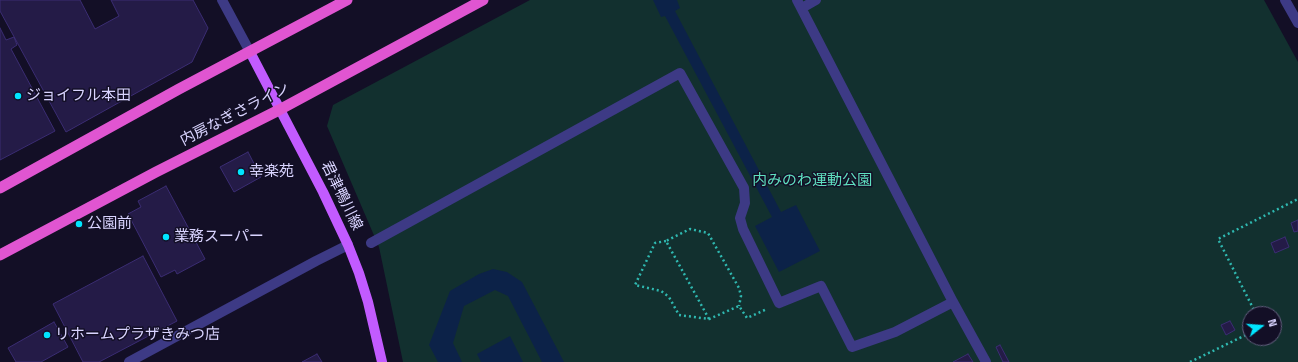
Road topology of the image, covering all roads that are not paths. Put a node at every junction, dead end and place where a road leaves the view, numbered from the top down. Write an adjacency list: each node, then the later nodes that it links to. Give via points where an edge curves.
1 (222, 0): 8 (street)
2 (347, 0): 8 (highway)
3 (483, 0): 9 (highway, 内房なぎさライン)
4 (816, 0): 6 (street)
5 (1285, 0): 7 (street)
6 (800, 4): 14 (street)
7 (1298, 23)
8 (250, 52): 9 (main road, 君津鴨川線); 10 (highway)
9 (279, 110): 12 (main road, 君津鴨川線); 13 (highway, 内房なぎさライン)
10 (0, 188)
11 (371, 243): 14 (street, via 680,73 744,188 745,203 740,218 743,229 778,303 821,286 852,347 895,332)
12 (348, 245): 15 (street); 16 (main road, 君津鴨川線, via 368,302)
13 (0, 255)
14 (953, 302): 17 (street)
15 (129, 362)
16 (382, 362)
17 (986, 362)

